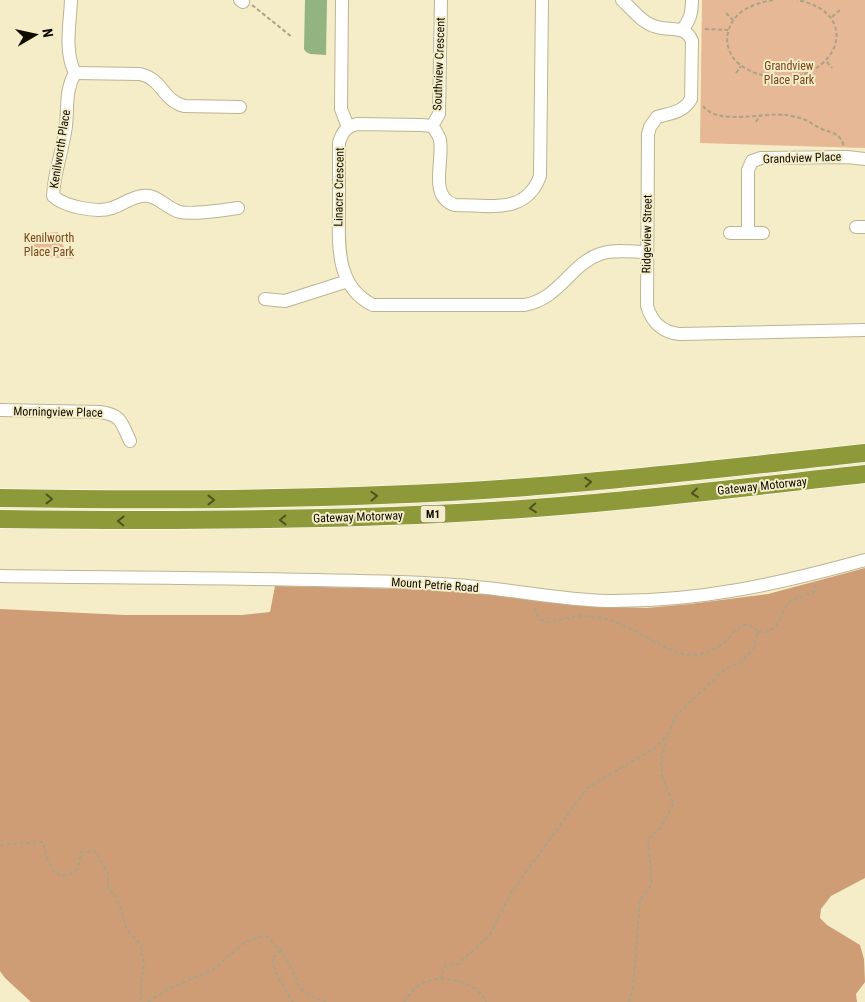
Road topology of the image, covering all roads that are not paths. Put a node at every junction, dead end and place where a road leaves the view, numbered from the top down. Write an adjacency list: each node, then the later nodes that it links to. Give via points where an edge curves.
1 (71, 0): 8 (street, via 68,52)
2 (342, 0): 10 (street, via 341,109)
3 (441, 0): 11 (street, Southview Crescent, via 439,114)
4 (542, 0): 11 (street, via 540,176 531,193 510,205 455,205 447,202 439,186 440,140)
5 (622, 0): 7 (street, via 647,24)
6 (692, 0): 7 (street, via 690,20)
7 (682, 30): 17 (street, Ridgeview Street, via 692,41 691,100 681,110 657,117 650,127)
8 (75, 73): 9 (street, via 150,76 176,104); 13 (street, Kenilworth Place, via 68,88 66,127 54,183 53,196 60,202 103,210 147,196 181,212)
9 (240, 107)
10 (348, 126): 11 (street); 18 (street, Linacre Crescent, via 339,143 339,238 340,256)
11 (432, 126)
12 (865, 159): 15 (street, Grandview Place, via 760,158 752,161 748,170)
13 (238, 208)
14 (730, 233): 15 (street)
15 (748, 233): 16 (street)
16 (763, 233)
17 (646, 252): 18 (street, Linacre Crescent, via 598,254 550,295 524,305 373,305 361,299); 20 (street, Ridgeview Street, via 647,306 658,326 668,332)
18 (348, 281): 19 (street, via 285,301)
19 (265, 299)
20 (865, 330)
21 (0, 410): 22 (street, Morningview Place, via 114,414)
22 (130, 441)
23 (865, 453): 25 (highway, Gateway Motorway / M1, one-way to 23, via 216,500 366,496 546,486)
24 (865, 474): 26 (highway, Gateway Motorway / M1, one-way to 26, via 573,505 363,518 218,521)
25 (0, 498)
26 (0, 519)
27 (865, 560): 28 (street, Mount Petrie Road, via 733,592 677,599 606,601 400,582)
28 (0, 576)

